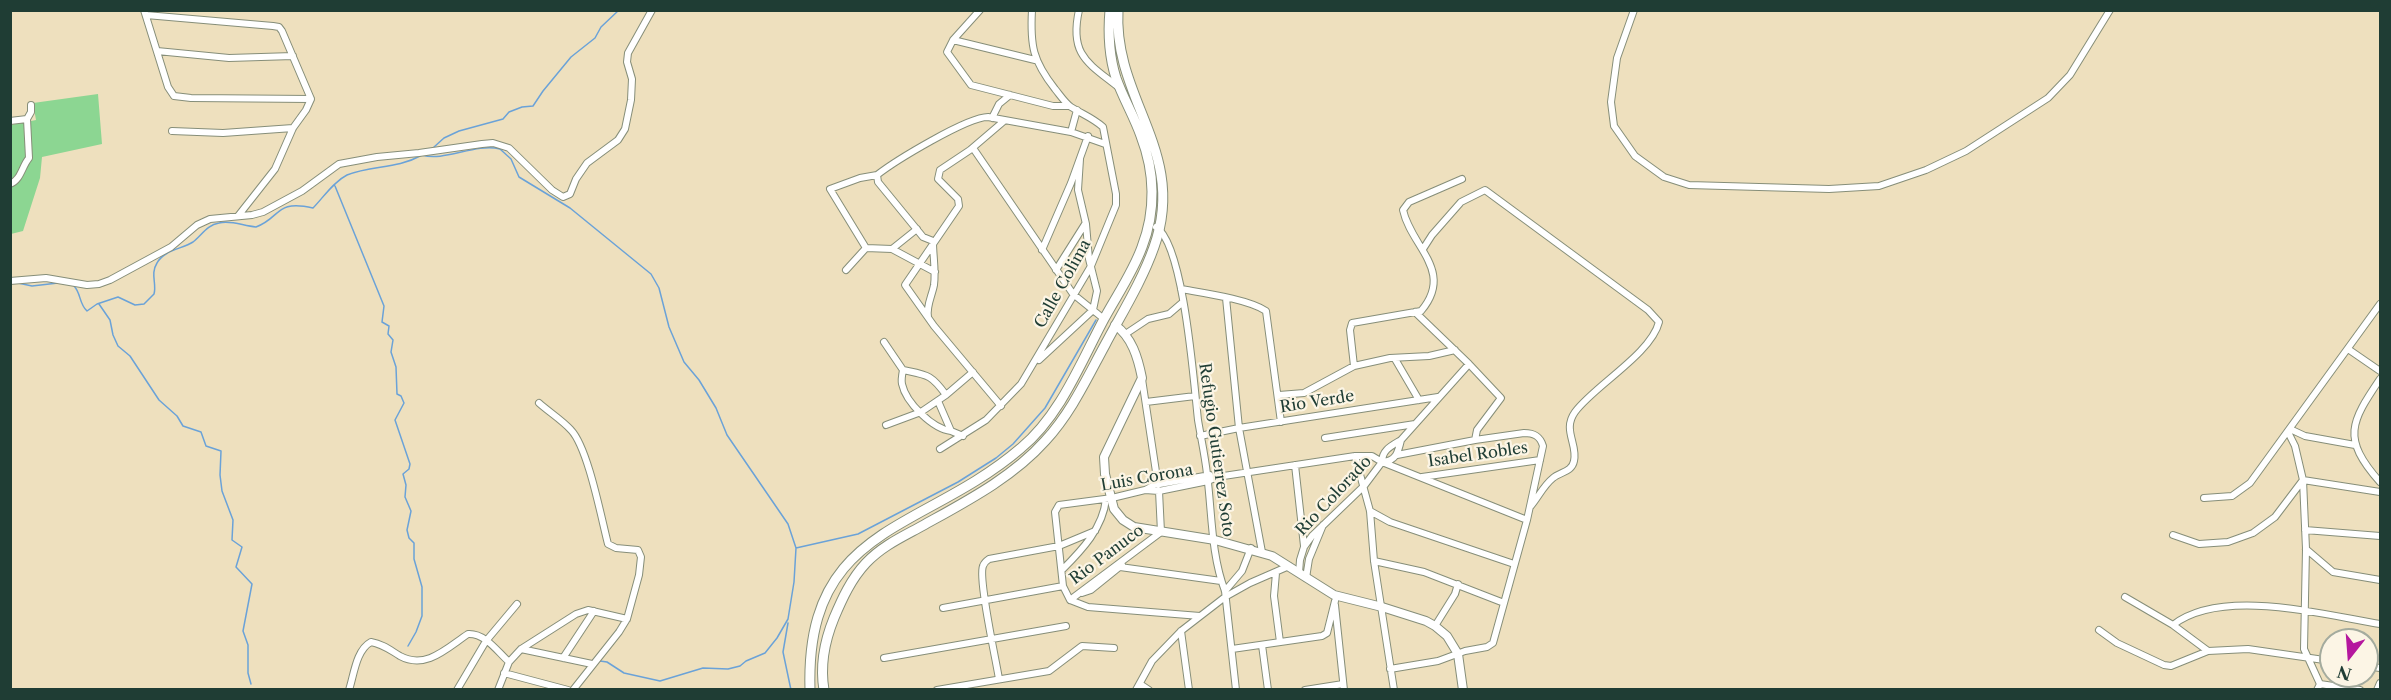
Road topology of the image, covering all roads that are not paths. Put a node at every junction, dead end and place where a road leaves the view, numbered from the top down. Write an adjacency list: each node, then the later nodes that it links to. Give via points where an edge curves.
1 (652, 10): 34 (street, via 628,53 632,79 626,129 618,140 587,163 570,194 563,196 552,190 509,148 493,143 339,164 296,195 262,212)
2 (980, 10): 10 (street)
3 (1032, 10): 13 (street, Calle Colima)
4 (1079, 10): 14 (street, via 1077,43 1084,60)
5 (1110, 10): 14 (main road, via 1108,35)
6 (1118, 10): 38 (main road, via 1118,45 1123,66 1157,152 1164,204)
7 (1634, 10): 8 (street, via 1617,58 1611,102 1614,126 1635,156 1664,177 1689,185 1830,189 1879,186 1966,151 2048,98 2070,75)
8 (2110, 10)
9 (145, 13): 11 (street); 12 (street, via 279,27)
10 (954, 40): 13 (street); 15 (street, via 948,54 971,85)
11 (157, 51): 12 (street, via 229,58); 16 (street, via 168,87 179,98)
12 (293, 56): 16 (street)
13 (1035, 60): 18 (street, Calle Colima)
14 (1121, 89): 35 (main road, via 1148,156 1152,185)
15 (1010, 95): 18 (street); 20 (street, via 999,104)
16 (311, 99): 24 (street)
17 (31, 105): 21 (street)
18 (1069, 106): 19 (street, Calle Colima)
19 (1077, 110): 26 (street); 28 (street, Calle Colima, via 1103,127)
20 (992, 118): 22 (street); 31 (street, via 979,117 960,125)
21 (27, 119): 23 (street); 33 (street, via 29,158 20,176)
22 (1004, 121): 26 (street); 29 (street)
23 (10, 122)
24 (293, 128): 25 (street, via 223,133); 34 (street, via 275,169)
25 (172, 131)
26 (1071, 132): 27 (street)
27 (1088, 136): 28 (street); 30 (street)
28 (1105, 144): 45 (street, Calle Colima, via 1116,205)
29 (973, 148): 39 (street, via 938,173 938,179 960,202); 43 (street)
30 (1080, 159): 36 (street, via 1078,190); 43 (street)
31 (877, 175): 37 (street); 40 (street, via 830,189)
32 (1462, 179): 42 (street, via 1409,202 1403,210)
33 (10, 184)
34 (238, 217): 49 (street, via 210,219 197,225 151,260 99,284 46,278)
35 (1149, 223): 38 (street); 58 (main road, via 1142,248)
36 (1086, 224): 45 (street); 47 (street)
37 (917, 229): 39 (street); 41 (street)
38 (1160, 229): 50 (street, Refugio Gutierrez Soto, via 1175,262); 59 (main road)
39 (933, 241): 44 (street); 48 (street)
40 (866, 248): 41 (street); 46 (street)
41 (892, 249): 44 (street)
42 (1423, 249): 56 (street, via 1431,262 1434,291 1421,311); 113 (street, via 1461,202 1485,190 1659,322 1657,330 1633,358 1574,414 1569,431 1572,465 1554,477)
43 (1042, 250): 47 (street)
44 (919, 262): 48 (street); 57 (street, via 905,285)
45 (1091, 266): 51 (street, Calle Colima); 55 (street, via 1097,291)
46 (846, 270)
47 (1056, 270): 51 (street)
48 (935, 272): 57 (street)
49 (10, 280)
50 (1181, 289): 52 (street); 53 (street, Refugio Gutierrez Soto)
51 (1073, 294): 55 (street); 66 (street, Calle Colima)
52 (1226, 298): 74 (street, via 1263,309 1267,315); 86 (street)
53 (1184, 302): 60 (street); 75 (street, Refugio Gutierrez Soto)
54 (2380, 304): 62 (street)
55 (1093, 310): 58 (street); 66 (street)
56 (1416, 312): 63 (street); 67 (street, via 1352,323)
57 (928, 318): 70 (street)
58 (1104, 319): 95 (main road, via 1048,419)
59 (1115, 325): 60 (street); 97 (main road, via 1073,403)
60 (1127, 333): 71 (street)
61 (884, 342): 68 (street)
62 (2348, 349): 69 (street); 87 (street)
63 (1455, 350): 64 (street); 65 (street)
64 (1395, 359): 67 (street); 77 (street)
65 (1469, 363): 76 (street, Rio Colorado); 93 (street, via 1501,398 1477,430)
66 (1032, 366): 81 (street, Calle Colima)
67 (1354, 366): 74 (street, via 1304,393)
68 (903, 370): 73 (street, via 927,374); 82 (street, via 901,382 907,398)
69 (2380, 371)
70 (973, 372): 73 (street); 81 (street)
71 (1142, 378): 79 (street); 112 (street, via 1104,457)
72 (2380, 379): 94 (street, via 2359,411)
73 (946, 395): 78 (street)
74 (1279, 395): 83 (street)
75 (1195, 396): 79 (street); 90 (street, Refugio Gutierrez Soto)
76 (1438, 397): 77 (street, Rio Verde); 84 (street, Rio Colorado)
77 (1419, 400): 83 (street, Rio Verde)
78 (938, 401): 82 (street); 88 (street)
79 (1146, 402): 109 (street)
80 (539, 403): 153 (street, via 572,430 579,444 608,544 635,549 641,556)
81 (1001, 406): 89 (street, Calle Colima)
82 (921, 412): 85 (street); 88 (street, via 929,422)
83 (1281, 422): 86 (street, Rio Verde)
84 (1416, 424): 91 (street); 92 (street, Rio Colorado)
85 (886, 425)
86 (1239, 428): 90 (street, Rio Verde); 103 (street)
87 (2289, 430): 94 (street); 106 (street); 111 (street, via 2250,483 2232,496)
88 (951, 431): 89 (street)
89 (963, 436): 96 (street, Calle Colima)
90 (1200, 436): 105 (street, Refugio Gutierrez Soto)
91 (1325, 438)
92 (1401, 440): 98 (street, Rio Colorado); 101 (street, via 1382,455)
93 (1475, 440): 98 (street); 100 (street, via 1532,433 1541,439)
94 (2355, 445): 107 (street)
95 (1023, 447): 97 (street); 187 (main road, via 990,472 865,545 846,563 817,617 810,654)
96 (940, 450)
97 (1031, 455): 188 (main road, via 997,483 895,540 865,564 831,625 823,664)
98 (1397, 455): 101 (street, Rio Colorado, via 1390,462)
99 (1355, 456): 101 (street, Luis Corona, via 1372,456); 102 (street, Luis Corona); 108 (street)
100 (1540, 460): 104 (street, Isabel Robles); 113 (street)
101 (1382, 462): 104 (street, Luis Corona); 108 (street, Rio Colorado)
102 (1295, 465): 103 (street, Luis Corona); 125 (street)
103 (1247, 473): 105 (street, Luis Corona); 128 (street)
104 (1420, 477): 115 (street, Luis Corona)
105 (1208, 478): 109 (street, Luis Corona); 122 (street, Refugio Gutierrez Soto)
106 (2303, 480): 110 (street); 117 (street); 120 (street, via 2275,517 2253,533 2228,542 2199,544)
107 (2380, 482)
108 (1364, 486): 114 (street); 116 (street, Rio Colorado)
109 (1159, 488): 112 (street, Luis Corona); 119 (street)
110 (2380, 492)
111 (2204, 498)
112 (1109, 499): 118 (street); 119 (street, via 1123,520 1134,527); 124 (street, Luis Corona, via 1056,507)
113 (1530, 507): 115 (street)
114 (1370, 512): 129 (street); 130 (street)
115 (1527, 520): 130 (street)
116 (1323, 525): 125 (street, Rio Colorado); 135 (street)
117 (2305, 530): 121 (street); 127 (street)
118 (1095, 531): 124 (street); 133 (street)
119 (1161, 532): 122 (street); 123 (street, Rio Panuco)
120 (2173, 535)
121 (2380, 536)
122 (1215, 540): 126 (street); 137 (street, Refugio Gutierrez Soto)
123 (1141, 545): 132 (street); 140 (street, Rio Panuco)
124 (1059, 546): 133 (street); 145 (street, via 989,559 982,569)
125 (1304, 547): 135 (street, Rio Colorado, via 1300,560)
126 (1251, 549): 128 (street); 141 (street, via 1242,571)
127 (2306, 549): 136 (street, via 2333,572); 150 (street)
128 (1262, 552): 131 (street)
129 (1374, 561): 138 (street); 148 (street)
130 (1514, 564): 146 (street)
131 (1288, 566): 134 (street); 135 (street)
132 (1120, 567): 137 (street); 140 (street, via 1088,592)
133 (1062, 570): 139 (street)
134 (1276, 573): 141 (street); 162 (street, via 1274,596)
135 (1302, 576): 143 (street)
136 (2380, 580)
137 (1221, 581): 141 (street, Refugio Gutierrez Soto)
138 (1458, 584): 146 (street); 157 (street)
139 (1063, 586): 144 (street); 145 (street)
140 (1080, 592): 144 (street, Rio Panuco)
141 (1225, 594): 152 (street); 166 (street, Refugio Gutierrez Soto)
142 (2124, 597): 155 (street)
143 (1334, 598): 148 (street); 162 (street, via 1327,633); 180 (street)
144 (1070, 600): 152 (street, via 1088,608)
145 (986, 601): 149 (street); 160 (street)
146 (1504, 603): 168 (street, via 1493,643)
147 (517, 604): 161 (street)
148 (1382, 607): 157 (street); 175 (street)
149 (943, 608)
150 (2304, 610): 154 (street); 155 (street, via 2236,605 2195,612); 169 (street, via 2304,649)
151 (594, 611): 153 (street); 165 (street, via 576,614); 170 (street)
152 (1200, 616): 159 (street)
153 (627, 619): 174 (street)
154 (2380, 624)
155 (2173, 625): 167 (street)
156 (1066, 626): 160 (street)
157 (1435, 626): 168 (street)
158 (2099, 630): 167 (street, via 2164,665 2171,666)
159 (1181, 631): 179 (street, via 1152,661); 191 (street)
160 (992, 639): 171 (street); 177 (street)
161 (486, 641): 173 (street); 182 (street, via 468,634 433,657 419,661 371,642 361,652); 183 (street)
162 (1280, 642): 163 (street)
163 (1262, 645): 166 (street); 193 (street)
164 (1114, 648): 177 (street, via 1082,646 1049,671)
165 (521, 649): 170 (street); 173 (street)
166 (1232, 649): 192 (street, Refugio Gutierrez Soto)
167 (2208, 651): 169 (street, via 2248,649)
168 (1458, 654): 175 (street); 196 (street)
169 (2308, 656): 172 (street); 181 (street)
170 (563, 658): 174 (street)
171 (884, 658)
172 (2319, 658)
173 (509, 662): 176 (street)
174 (592, 664): 186 (street)
175 (1390, 669): 195 (street)
176 (504, 674): 184 (street); 185 (street)
177 (999, 679): 189 (street)
178 (2380, 683): 198 (street)
179 (1138, 687): 190 (street)
180 (1344, 687): 194 (street)
181 (2318, 687): 197 (street)
182 (349, 690)
183 (457, 690)
184 (498, 690)
185 (568, 690)
186 (573, 690)
187 (810, 690)
188 (824, 690)
189 (937, 690)
190 (1149, 690)
191 (1189, 690)
192 (1236, 690)
193 (1268, 690)
194 (1305, 690)
195 (1394, 690)
196 (1463, 690)
197 (2360, 690)
198 (2377, 690)

